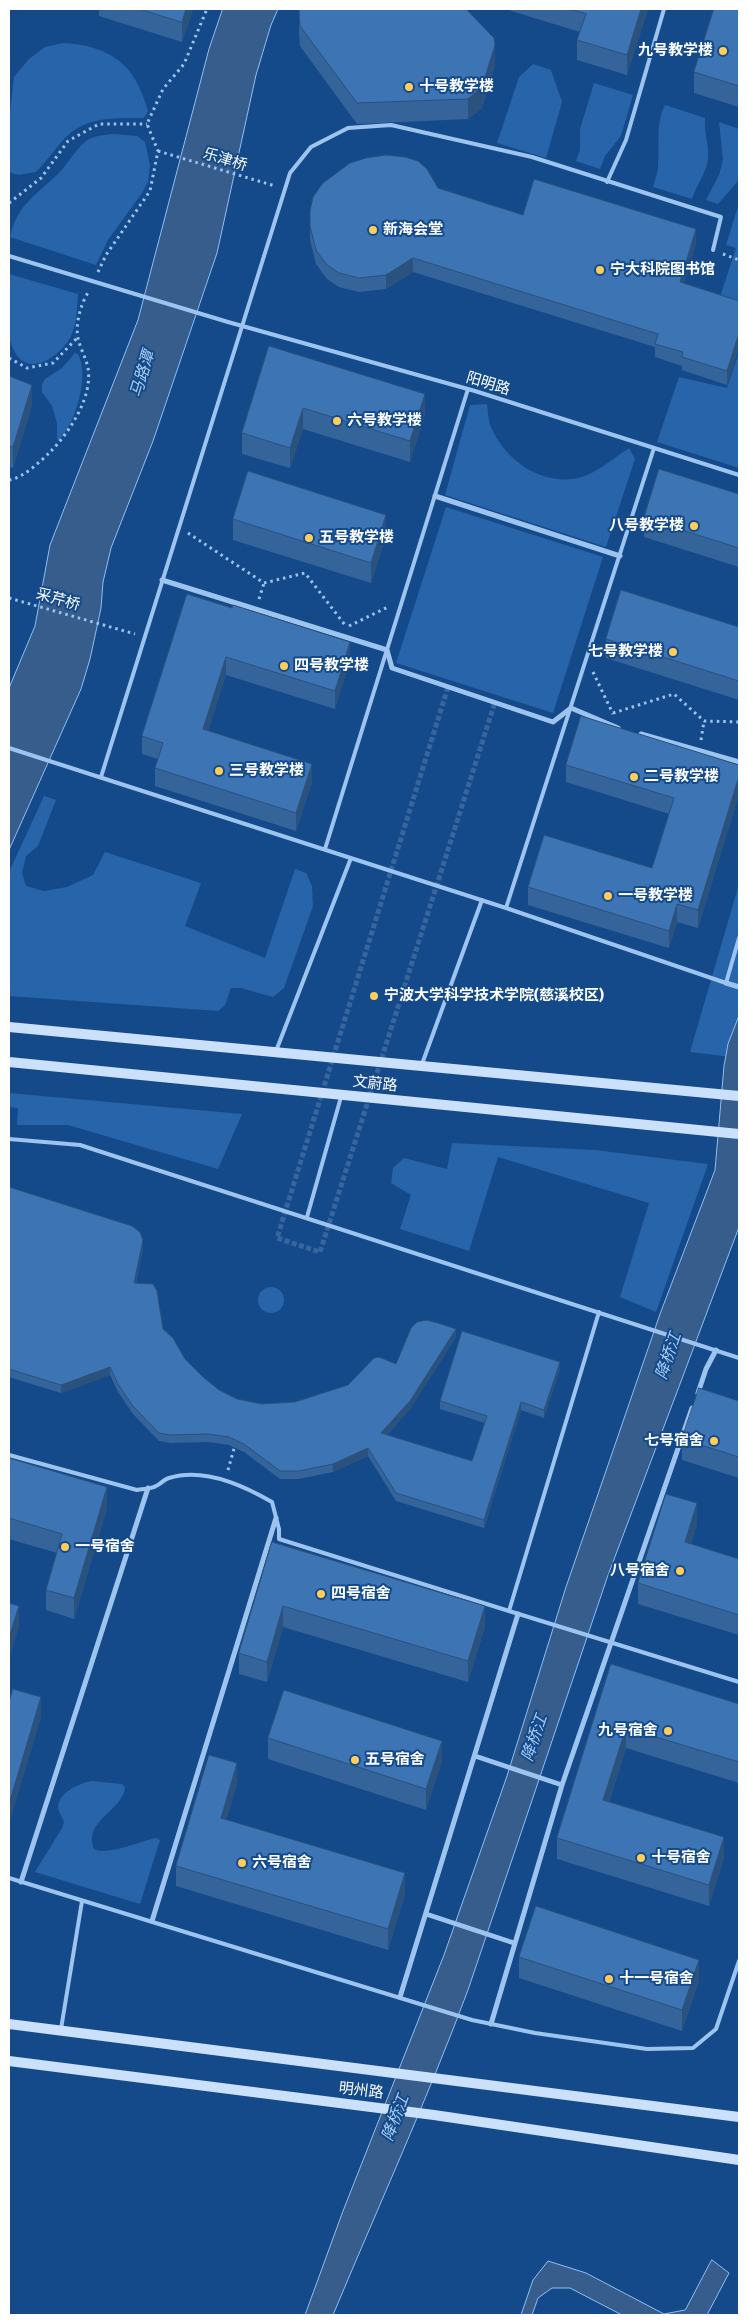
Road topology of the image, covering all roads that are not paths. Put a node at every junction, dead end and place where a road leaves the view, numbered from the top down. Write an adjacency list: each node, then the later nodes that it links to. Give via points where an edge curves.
1 (664, 9): 2 (lane, via 626,140)
2 (607, 182): 3 (lane, via 721,216); 5 (lane, via 532,158 391,125 348,128 311,147 290,173)
3 (713, 250)
4 (9, 256): 5 (lane, 阳明路)
5 (243, 326): 6 (lane, 阳明路); 11 (lane)
6 (468, 389): 7 (lane, 阳明路); 9 (lane)
7 (654, 448): 8 (lane, 阳明路); 10 (lane)
8 (739, 475)
9 (435, 496): 10 (street); 12 (lane)
10 (620, 556): 13 (lane)
11 (162, 580): 12 (street); 18 (lane)
12 (387, 650): 13 (street, via 392,668 553,722); 19 (lane)
13 (571, 708): 14 (street); 22 (lane)
14 (628, 731)
15 (637, 733): 17 (street)
16 (9, 748): 18 (lane)
17 (739, 762)
18 (101, 777): 19 (lane)
19 (324, 849): 20 (lane)
20 (351, 858): 21 (lane); 27 (lane)
21 (482, 900): 22 (lane); 29 (lane)
22 (506, 908): 24 (lane)
23 (739, 938): 24 (lane)
24 (727, 983): 25 (street)
25 (739, 987)
26 (9, 1027): 27 (main road, 文蔚路)
27 (276, 1052): 29 (main road, 文蔚路)
28 (9, 1062): 30 (main road, 文蔚路)
29 (421, 1066): 31 (main road, 文蔚路)
30 (342, 1095): 32 (main road, 文蔚路); 34 (lane)
31 (739, 1096)
32 (739, 1134)
33 (9, 1139): 34 (lane, via 80,1145)
34 (307, 1217): 35 (lane)
35 (599, 1312): 36 (lane); 41 (lane)
36 (716, 1350): 37 (lane); 43 (street, via 706,1370)
37 (739, 1358)
38 (9, 1455): 39 (lane, via 137,1490)
39 (148, 1488): 40 (lane, via 155,1487 166,1478 189,1473 225,1481 272,1502); 48 (street)
40 (276, 1518): 41 (lane, via 278,1539); 51 (street)
41 (509, 1611): 42 (lane)
42 (518, 1614): 43 (lane); 45 (street)
43 (612, 1644): 44 (lane); 46 (street)
44 (739, 1682)
45 (475, 1756): 46 (street); 50 (street)
46 (562, 1785): 52 (street)
47 (9, 1878): 48 (lane)
48 (21, 1882): 49 (lane)
49 (82, 1901): 51 (lane); 57 (lane)
50 (426, 1914): 52 (street); 54 (street)
51 (152, 1921): 54 (lane)
52 (514, 1943): 56 (street)
53 (739, 1961): 56 (lane, via 716,2029 693,2048 647,2049)
54 (400, 1997): 56 (lane)
55 (9, 2024): 57 (main road, 明州路)
56 (491, 2024)
57 (61, 2030): 59 (main road, 明州路)
58 (9, 2061): 60 (main road, 明州路, via 434,2115)
59 (739, 2117)
60 (739, 2160)

